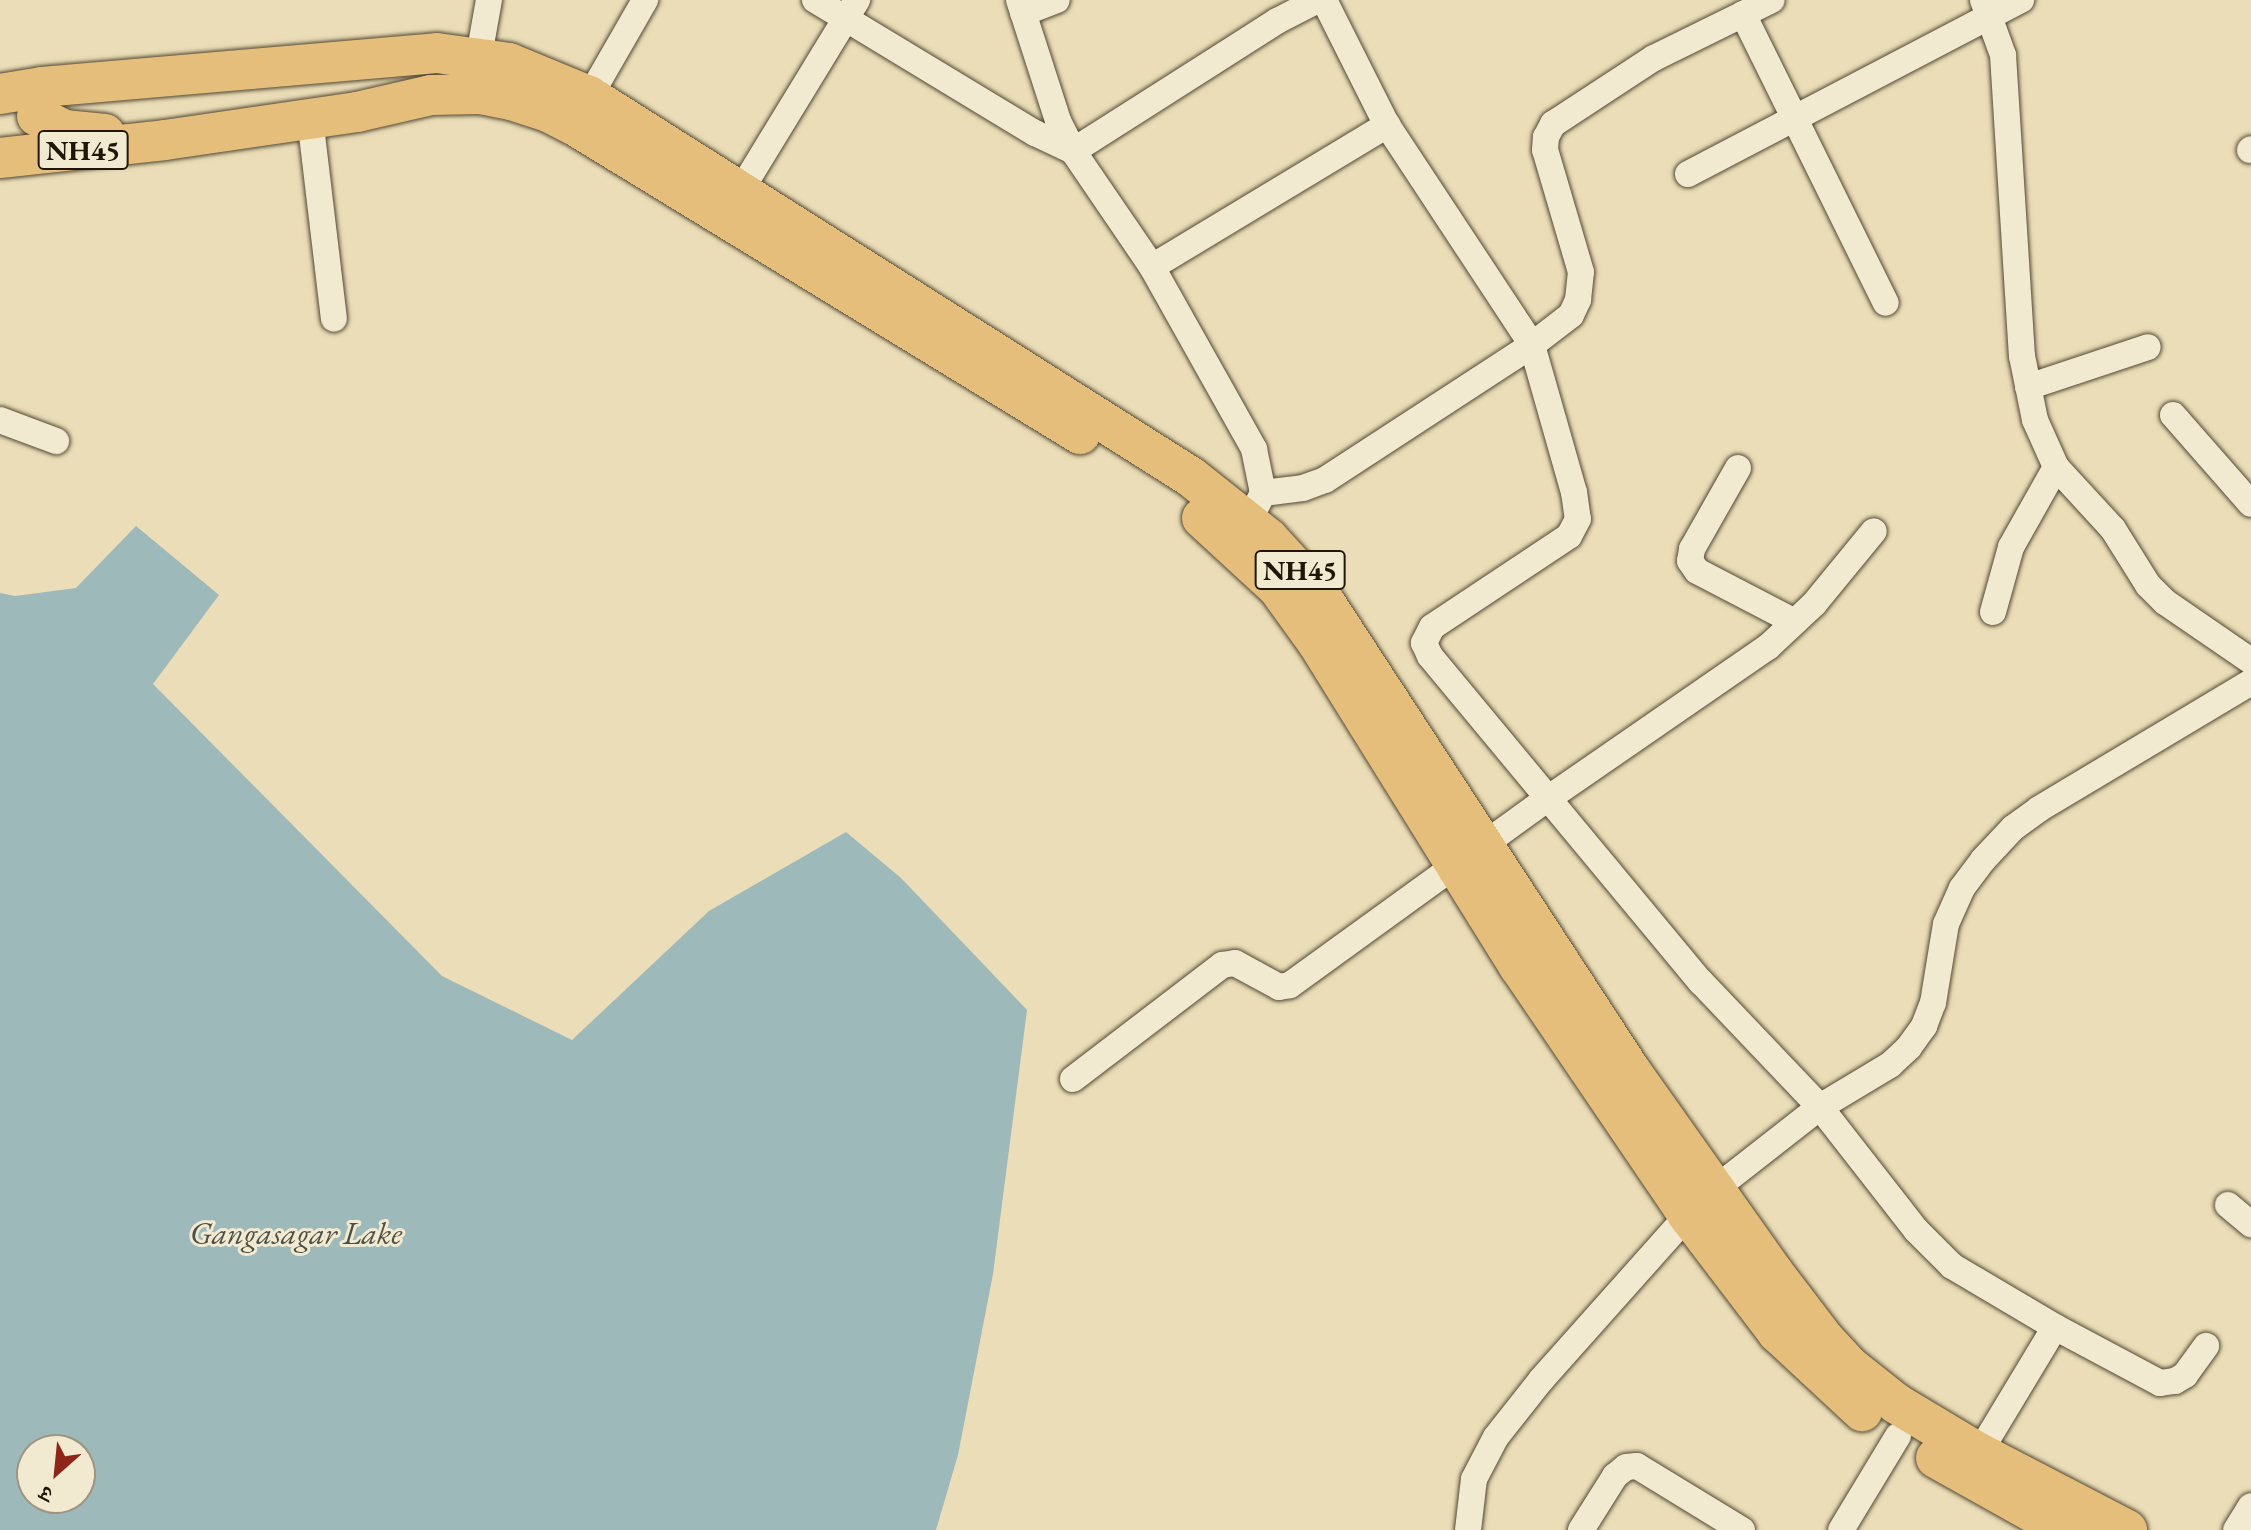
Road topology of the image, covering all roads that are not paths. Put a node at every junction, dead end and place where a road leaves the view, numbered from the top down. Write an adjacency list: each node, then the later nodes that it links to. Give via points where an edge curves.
1 (489, 0): 12 (street)
2 (645, 0): 15 (street)
3 (815, 0): 10 (street)
4 (1057, 0): 8 (street)
5 (1772, 0): 11 (street)
6 (2021, 0): 9 (street)
7 (1312, 1): 19 (street); 21 (street)
8 (1021, 7): 21 (street)
9 (1987, 8): 16 (street); 30 (street, via 2003,55)
10 (851, 9): 21 (street, via 1035,133); 24 (street)
11 (1743, 14): 16 (street); 28 (street, via 1654,58 1553,124 1545,150 1581,287 1571,315)
12 (479, 56): 13 (highway, NH45, via 437,53); 15 (highway, NH45, via 540,74)
13 (161, 78): 14 (highway, NH45); 17 (highway)
14 (0, 94)
15 (582, 111): 18 (highway, NH45, via 548,112 480,94 431,95); 24 (highway, NH45); 37 (highway, NH45, via 976,374 1122,459)
16 (1792, 117): 23 (street); 26 (street)
17 (18, 118): 20 (highway, via 64,130)
18 (310, 118): 20 (highway, NH45); 27 (street)
19 (1387, 125): 25 (street); 28 (street)
20 (165, 140): 22 (highway, NH45)
21 (1073, 151): 25 (street)
22 (0, 158)
23 (1688, 174)
24 (741, 190): 37 (highway, NH45, via 1126,433)
25 (1152, 267): 37 (street, via 1254,449)
26 (1886, 303)
27 (334, 319)
28 (1532, 345): 37 (street, via 1325,480); 43 (street, via 1578,519 1569,536 1432,627 1424,643)
29 (2148, 347): 30 (street)
30 (2028, 387): 34 (street, via 2035,420)
31 (2173, 415): 36 (street)
32 (0, 420): 33 (street)
33 (56, 441)
34 (2056, 467): 39 (street, via 2011,547); 41 (street, via 2113,529 2156,593)
35 (1738, 468): 40 (street, via 1690,561 1697,571)
36 (2251, 504)
37 (1247, 518): 44 (highway, NH45, via 1320,595)
38 (1874, 531): 40 (street)
39 (1993, 612)
40 (1795, 622): 43 (street, via 1658,726)
41 (2251, 661)
42 (2251, 682): 46 (street, via 2013,828 1962,888 1946,924 1924,1026 1890,1065)
43 (1546, 800): 44 (street); 46 (street, via 1701,982)
44 (1470, 854): 45 (street, via 1290,985 1279,987 1235,963 1222,965); 47 (highway, NH45, via 1630,1070)
45 (1073, 1079)
46 (1820, 1107): 47 (street); 50 (street, via 1916,1230 1952,1266)
47 (1701, 1202): 52 (highway, NH45, via 1778,1333 1854,1406); 53 (highway, NH45, via 1773,1272 1849,1366 1897,1404); 55 (street, via 1496,1437 1474,1479)
48 (2228, 1205): 49 (street)
49 (2251, 1224)
50 (2055, 1327): 51 (street, via 2160,1383 2185,1375); 53 (street)
51 (2206, 1346)
52 (1898, 1436): 58 (street); 59 (highway, NH45)
53 (1979, 1453): 60 (highway, NH45)
54 (2251, 1506): 61 (street)
55 (1468, 1530)
56 (1581, 1530): 57 (street, via 1615,1476 1637,1466)
57 (1742, 1530)
58 (1841, 1530)
59 (2065, 1530)
60 (2127, 1530)
61 (2236, 1530)

